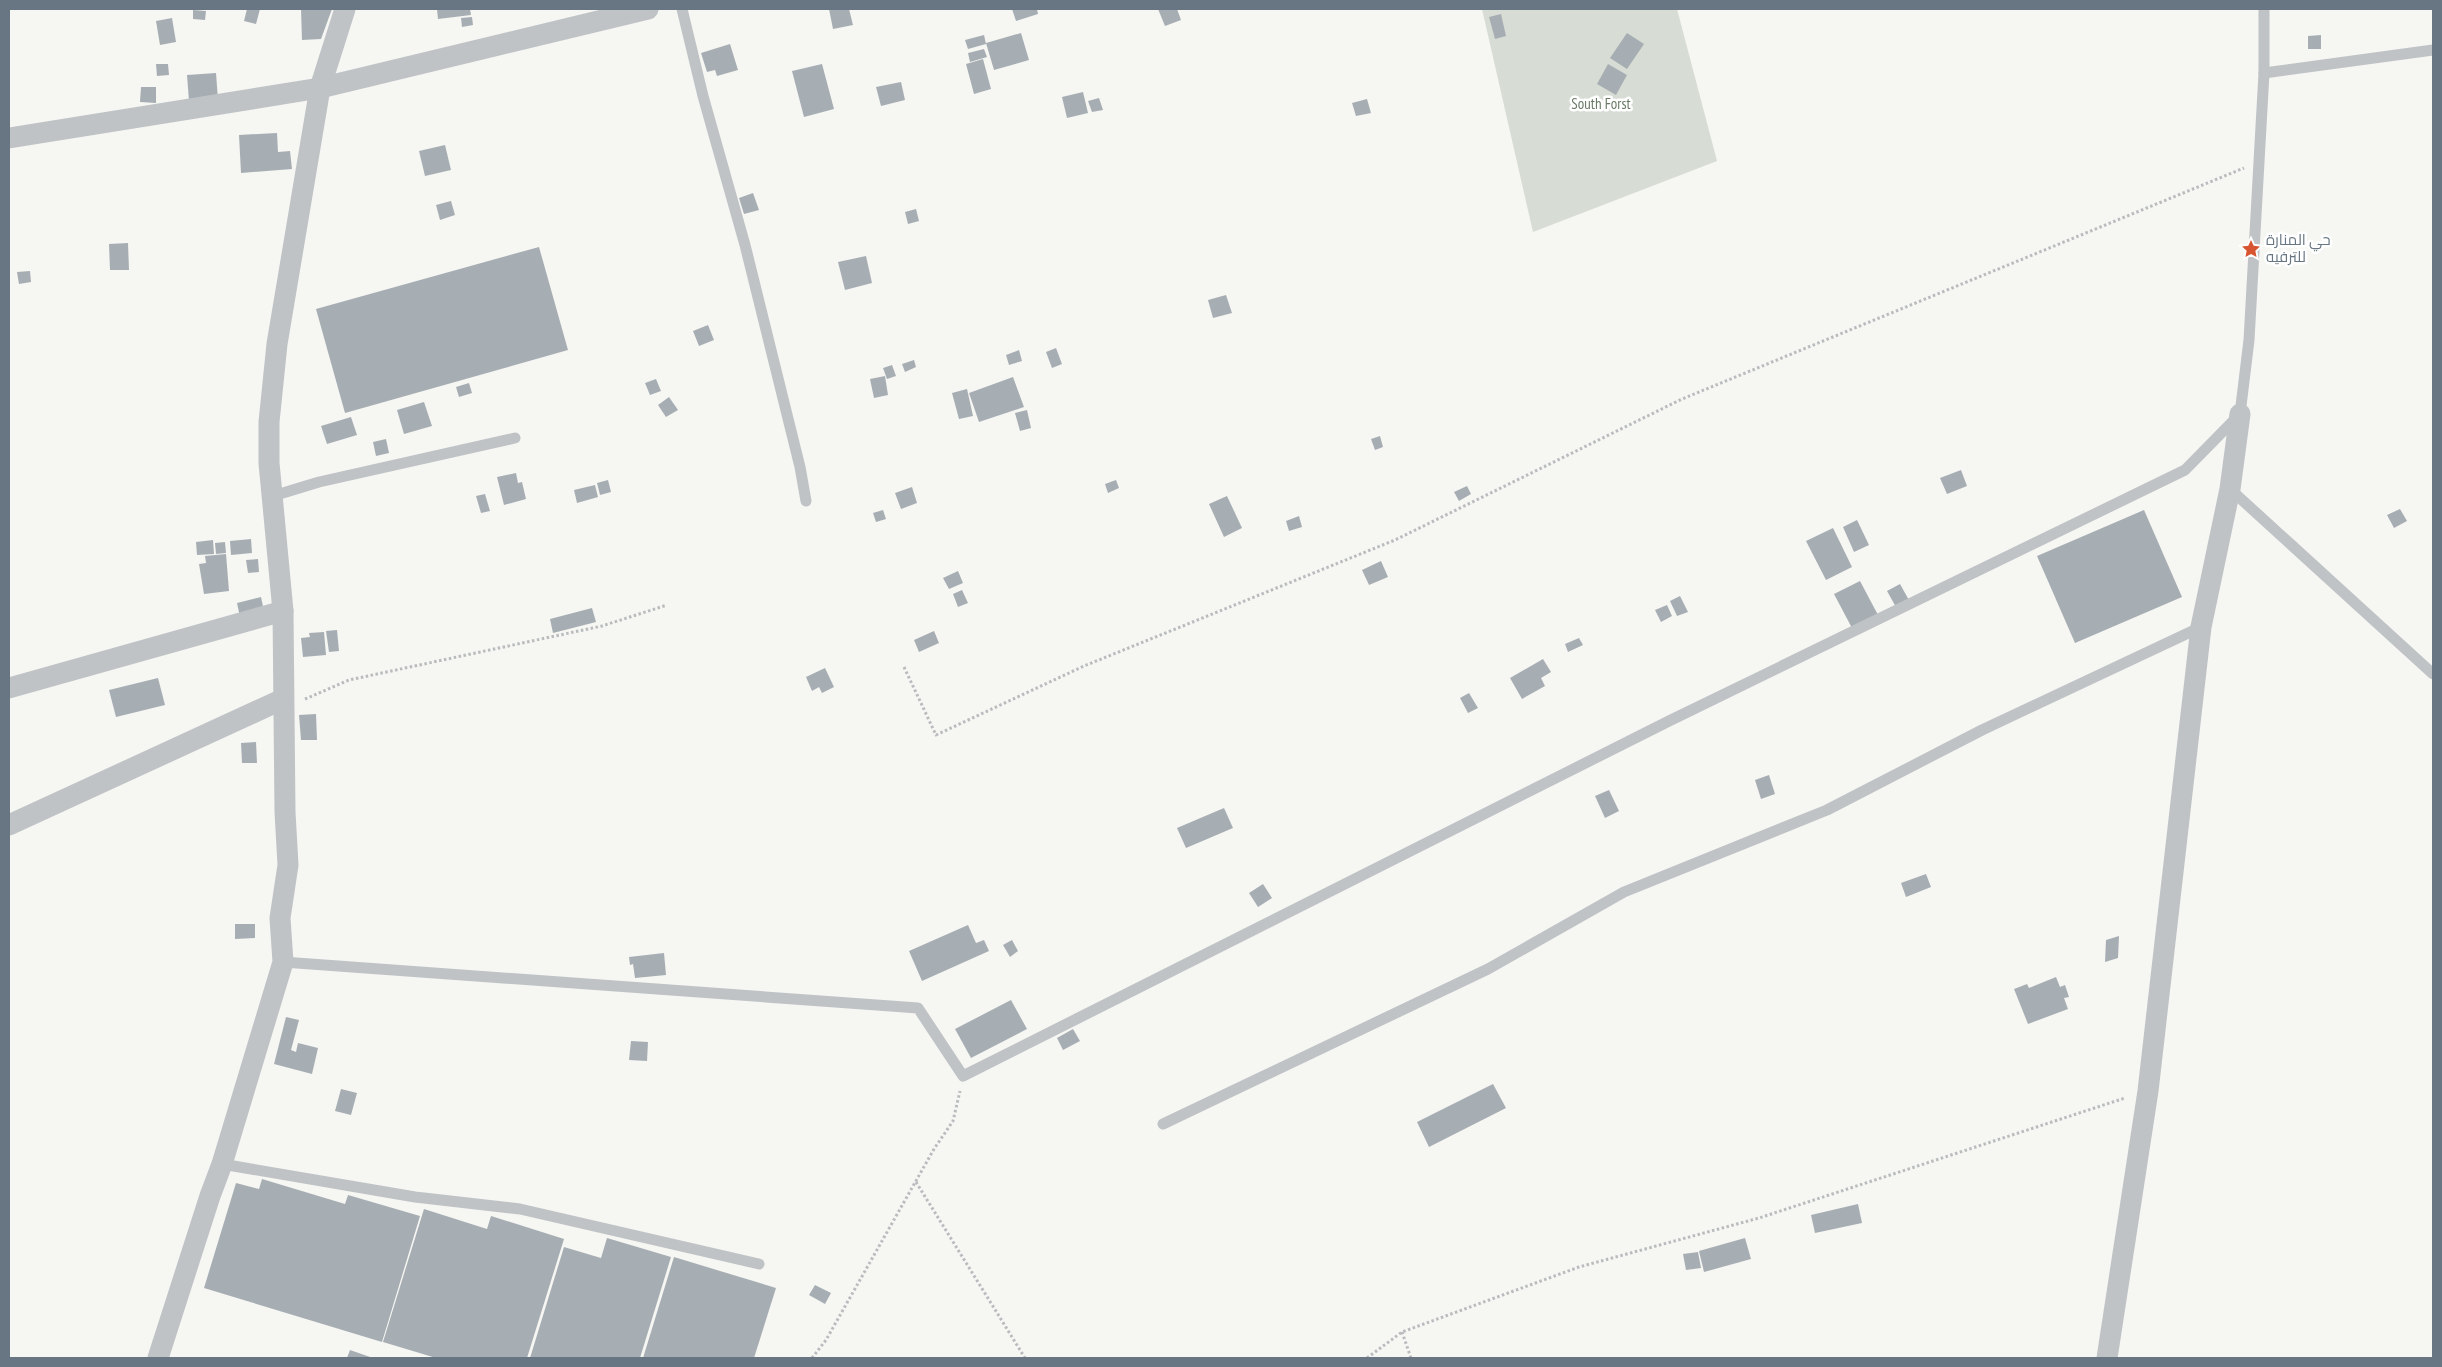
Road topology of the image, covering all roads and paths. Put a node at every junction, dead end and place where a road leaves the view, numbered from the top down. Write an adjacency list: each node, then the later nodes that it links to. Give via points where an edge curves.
1 (345, 9): 7 (street)
2 (648, 9): 7 (street)
3 (682, 9): 14 (lane, via 745,245)
4 (2264, 9): 6 (lane)
5 (2433, 50): 6 (lane)
6 (2264, 73): 9 (lane)
7 (320, 88): 8 (street); 13 (street, via 277,344 269,422 269,463)
8 (9, 138)
9 (2258, 162): 10 (lane, via 2249,340); 18 (path, via 1682,399 1395,540 1084,666 936,735)
10 (2240, 414): 12 (street); 24 (lane, via 2185,470 1669,721)
11 (515, 438): 13 (lane, via 319,482)
12 (2230, 489): 17 (street); 19 (lane)
13 (274, 496): 16 (street)
14 (806, 500)
15 (667, 605): 21 (path, via 602,626 349,680)
16 (283, 611): 20 (street); 21 (street)
17 (2201, 628): 25 (street); 26 (lane, via 1982,730 1827,810 1624,892 1488,970)
18 (904, 667)
19 (2433, 674)
20 (9, 688)
21 (284, 703): 22 (street); 23 (street, via 288,865 280,918)
22 (9, 825)
23 (283, 962): 24 (lane, via 918,1008); 27 (street)
24 (963, 1076): 28 (path, via 953,1121)
25 (2148, 1091): 30 (path, via 1759,1218 1579,1267); 36 (street)
26 (1163, 1124)
27 (222, 1164): 29 (lane, via 415,1197 520,1209); 31 (street)
28 (916, 1182): 32 (path, via 826,1340); 33 (path)
29 (759, 1264)
30 (1402, 1332): 34 (path); 35 (path)
31 (158, 1358)
32 (812, 1358)
33 (1025, 1358)
34 (1367, 1358)
35 (1411, 1358)
36 (2108, 1358)

